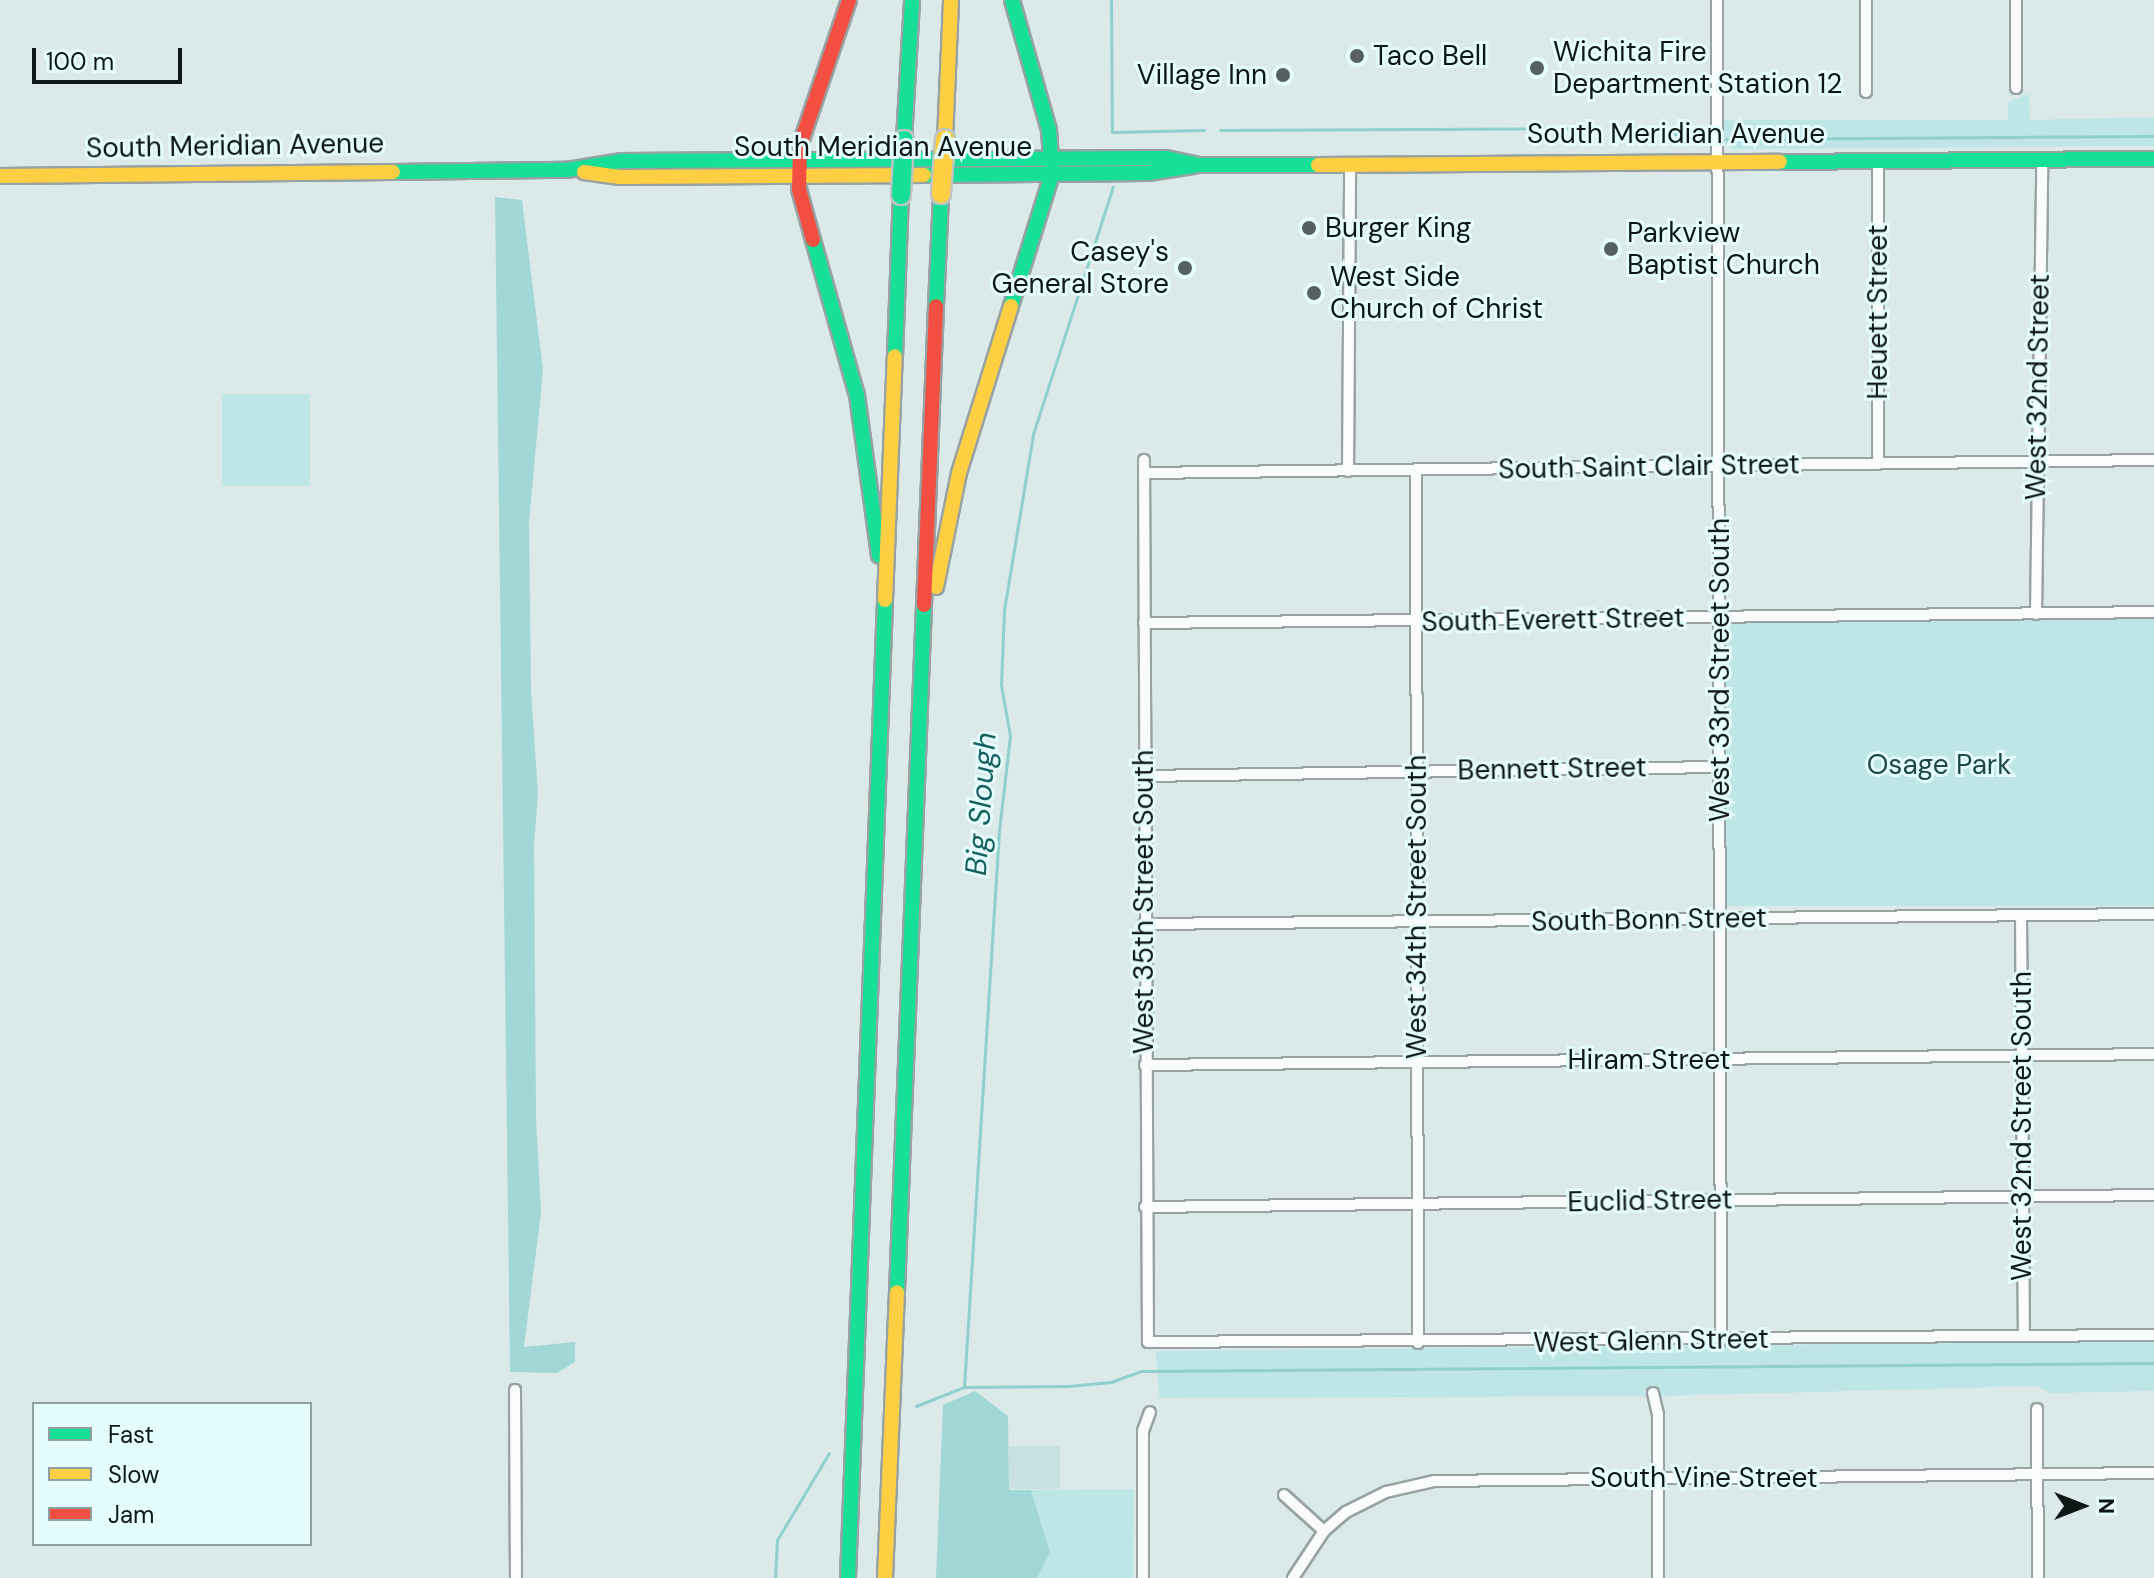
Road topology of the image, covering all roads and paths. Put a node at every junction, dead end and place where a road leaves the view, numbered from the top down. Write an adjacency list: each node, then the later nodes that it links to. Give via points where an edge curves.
1 (849, 0): 16 (main road)
2 (912, 0): 31 (main road, bridge)
3 (951, 0): 32 (main road, bridge)
4 (1012, 0): 15 (main road)
5 (1717, 0): 13 (street, West 33rd Street South)
6 (1866, 0): 9 (street)
7 (2016, 0): 8 (street)
8 (2016, 88)
9 (1866, 92)
10 (2154, 159): 11 (main road, South Meridian Avenue)
11 (2042, 160): 12 (main road, South Meridian Avenue); 20 (street, West 32nd Street)
12 (1878, 161): 13 (main road, South Meridian Avenue); 21 (street, Heuett Street)
13 (1717, 162): 14 (main road, South Meridian Avenue); 22 (street, West 33rd Street South)
14 (1350, 165): 15 (main road, South Meridian Avenue, via 1199,165 1166,158); 24 (street)
15 (1052, 166): 16 (main road, South Meridian Avenue); 32 (main road, via 959,473)
16 (799, 168): 17 (main road, South Meridian Avenue, via 620,177 567,170); 31 (main road, via 869,457)
17 (0, 176)
18 (1144, 460): 25 (street, West 35th Street South)
19 (2154, 460): 20 (street, South Saint Clair Street)
20 (2036, 462): 21 (street, South Saint Clair Street); 27 (street, West 32nd Street)
21 (1878, 464): 22 (street, South Saint Clair Street)
22 (1719, 466): 23 (street, South Saint Clair Street); 28 (street, West 33rd Street South)
23 (1416, 470): 24 (street, South Saint Clair Street); 29 (street, West 34th Street South)
24 (1348, 471): 25 (street, South Saint Clair Street)
25 (1144, 473): 30 (street, West 35th Street South)
26 (2154, 612): 27 (street, South Everett Street)
27 (2036, 614): 28 (street, South Everett Street)
28 (1720, 619): 29 (street, South Everett Street); 33 (street, West 33rd Street South)
29 (1416, 621): 30 (street, South Everett Street); 34 (street, West 34th Street South)
30 (1144, 623): 35 (street, West 35th Street South)
31 (886, 630): 66 (main road)
32 (923, 670): 67 (main road)
33 (1720, 767): 34 (street, Bennett Street); 38 (street, West 33rd Street South)
34 (1417, 771): 35 (street, Bennett Street); 39 (street, West 34th Street South)
35 (1144, 776): 40 (street, West 35th Street South)
36 (2154, 914): 37 (street, South Bonn Street)
37 (2021, 916): 38 (street, South Bonn Street); 42 (street, West 32nd Street South)
38 (1720, 919): 39 (street, South Bonn Street); 43 (street, West 33rd Street South)
39 (1417, 922): 40 (street, South Bonn Street); 44 (street, West 34th Street South)
40 (1144, 924): 45 (street, West 35th Street South)
41 (2154, 1054): 42 (street, Hiram Street)
42 (2022, 1056): 43 (street, Hiram Street); 47 (street, West 32nd Street South)
43 (1720, 1059): 44 (street, Hiram Street); 48 (street, West 33rd Street South)
44 (1418, 1062): 45 (street, Hiram Street); 49 (street, West 34th Street South)
45 (1145, 1065): 50 (street, West 35th Street South)
46 (2154, 1195): 47 (street, Euclid Street)
47 (2023, 1196): 48 (street, Euclid Street); 52 (street, West 32nd Street South)
48 (1720, 1200): 49 (street, Euclid Street); 53 (street, West 33rd Street South)
49 (1417, 1202): 50 (street, Euclid Street); 55 (street, West 34th Street South)
50 (1145, 1207): 54 (street, West 35th Street South)
51 (2154, 1335): 52 (street, West Glenn Street)
52 (2024, 1336): 53 (street, West Glenn Street)
53 (1721, 1340): 55 (street, West Glenn Street)
54 (1148, 1342): 55 (street, West Glenn Street)
55 (1418, 1343)
56 (515, 1390): 65 (street)
57 (1653, 1393): 62 (street)
58 (2037, 1409): 60 (street)
59 (1150, 1412): 68 (street, via 1143,1431)
60 (2037, 1473): 61 (street, South Vine Street); 62 (street, South Vine Street); 71 (street)
61 (2154, 1473)
62 (1658, 1479): 64 (street, South Vine Street, via 1421,1483 1369,1499); 70 (street)
63 (1284, 1495): 64 (street)
64 (1324, 1531): 69 (street, South Vine Street)
65 (516, 1578)
66 (848, 1578)
67 (885, 1578)
68 (1143, 1578)
69 (1293, 1578)
70 (1658, 1578)
71 (2038, 1578)

